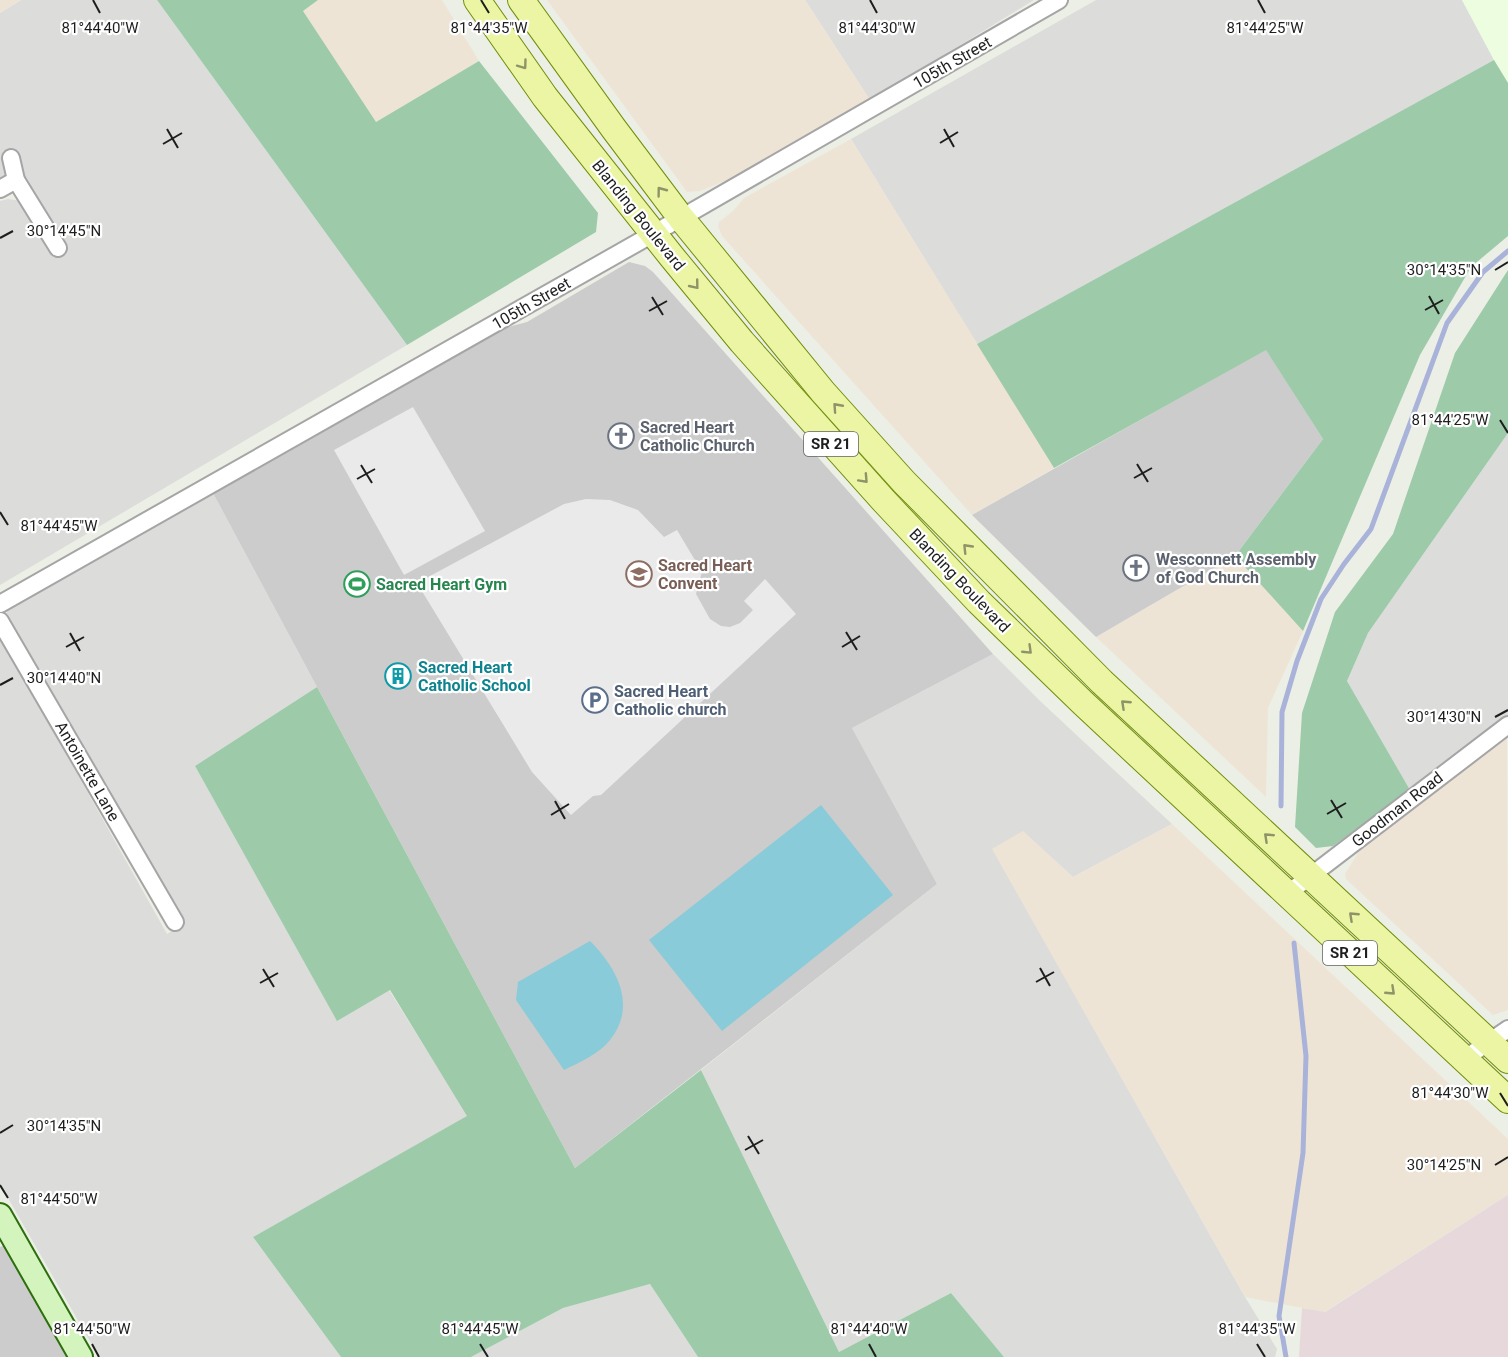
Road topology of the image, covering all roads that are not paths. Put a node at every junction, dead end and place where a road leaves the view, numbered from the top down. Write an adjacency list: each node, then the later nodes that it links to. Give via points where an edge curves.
1 (477, 0): 8 (main road, Blanding Boulevard / SR 21, one-way to 8, via 545,97)
2 (1059, 0): 7 (street, 105th Street)
3 (522, 3): 7 (main road, Blanding Boulevard / SR 21, one-way to 3)
4 (11, 158): 5 (street)
5 (16, 180): 6 (street); 9 (street)
6 (0, 189)
7 (681, 218): 8 (street, 105th Street); 10 (main road, Blanding Boulevard / SR 21, one-way to 7, via 823,392)
8 (653, 234): 11 (main road, Blanding Boulevard / SR 21, one-way to 11, via 742,342); 12 (street, 105th Street)
9 (58, 248)
10 (904, 482): 11 (street); 14 (main road, Blanding Boulevard / SR 21, one-way to 10)
11 (884, 501): 15 (main road, Blanding Boulevard / SR 21, one-way to 15, via 979,602)
12 (0, 603)
13 (0, 621): 19 (street, Antoinette Lane)
14 (1102, 682): 15 (street); 17 (main road, Blanding Boulevard / SR 21, one-way to 14)
15 (1083, 703): 18 (main road, Blanding Boulevard / SR 21)
16 (1508, 725): 17 (street, Goodman Road)
17 (1311, 876): 18 (street, Goodman Road); 20 (main road, Blanding Boulevard / SR 21, one-way to 17)
18 (1287, 894): 21 (main road, Blanding Boulevard / SR 21, one-way to 21)
19 (175, 922)
20 (1498, 1036): 21 (street); 22 (main road, Blanding Boulevard / SR 21)
21 (1464, 1059): 23 (main road, Blanding Boulevard / SR 21)
22 (1508, 1060)
23 (1508, 1100)
24 (0, 1215): 25 (street)
25 (81, 1357)

